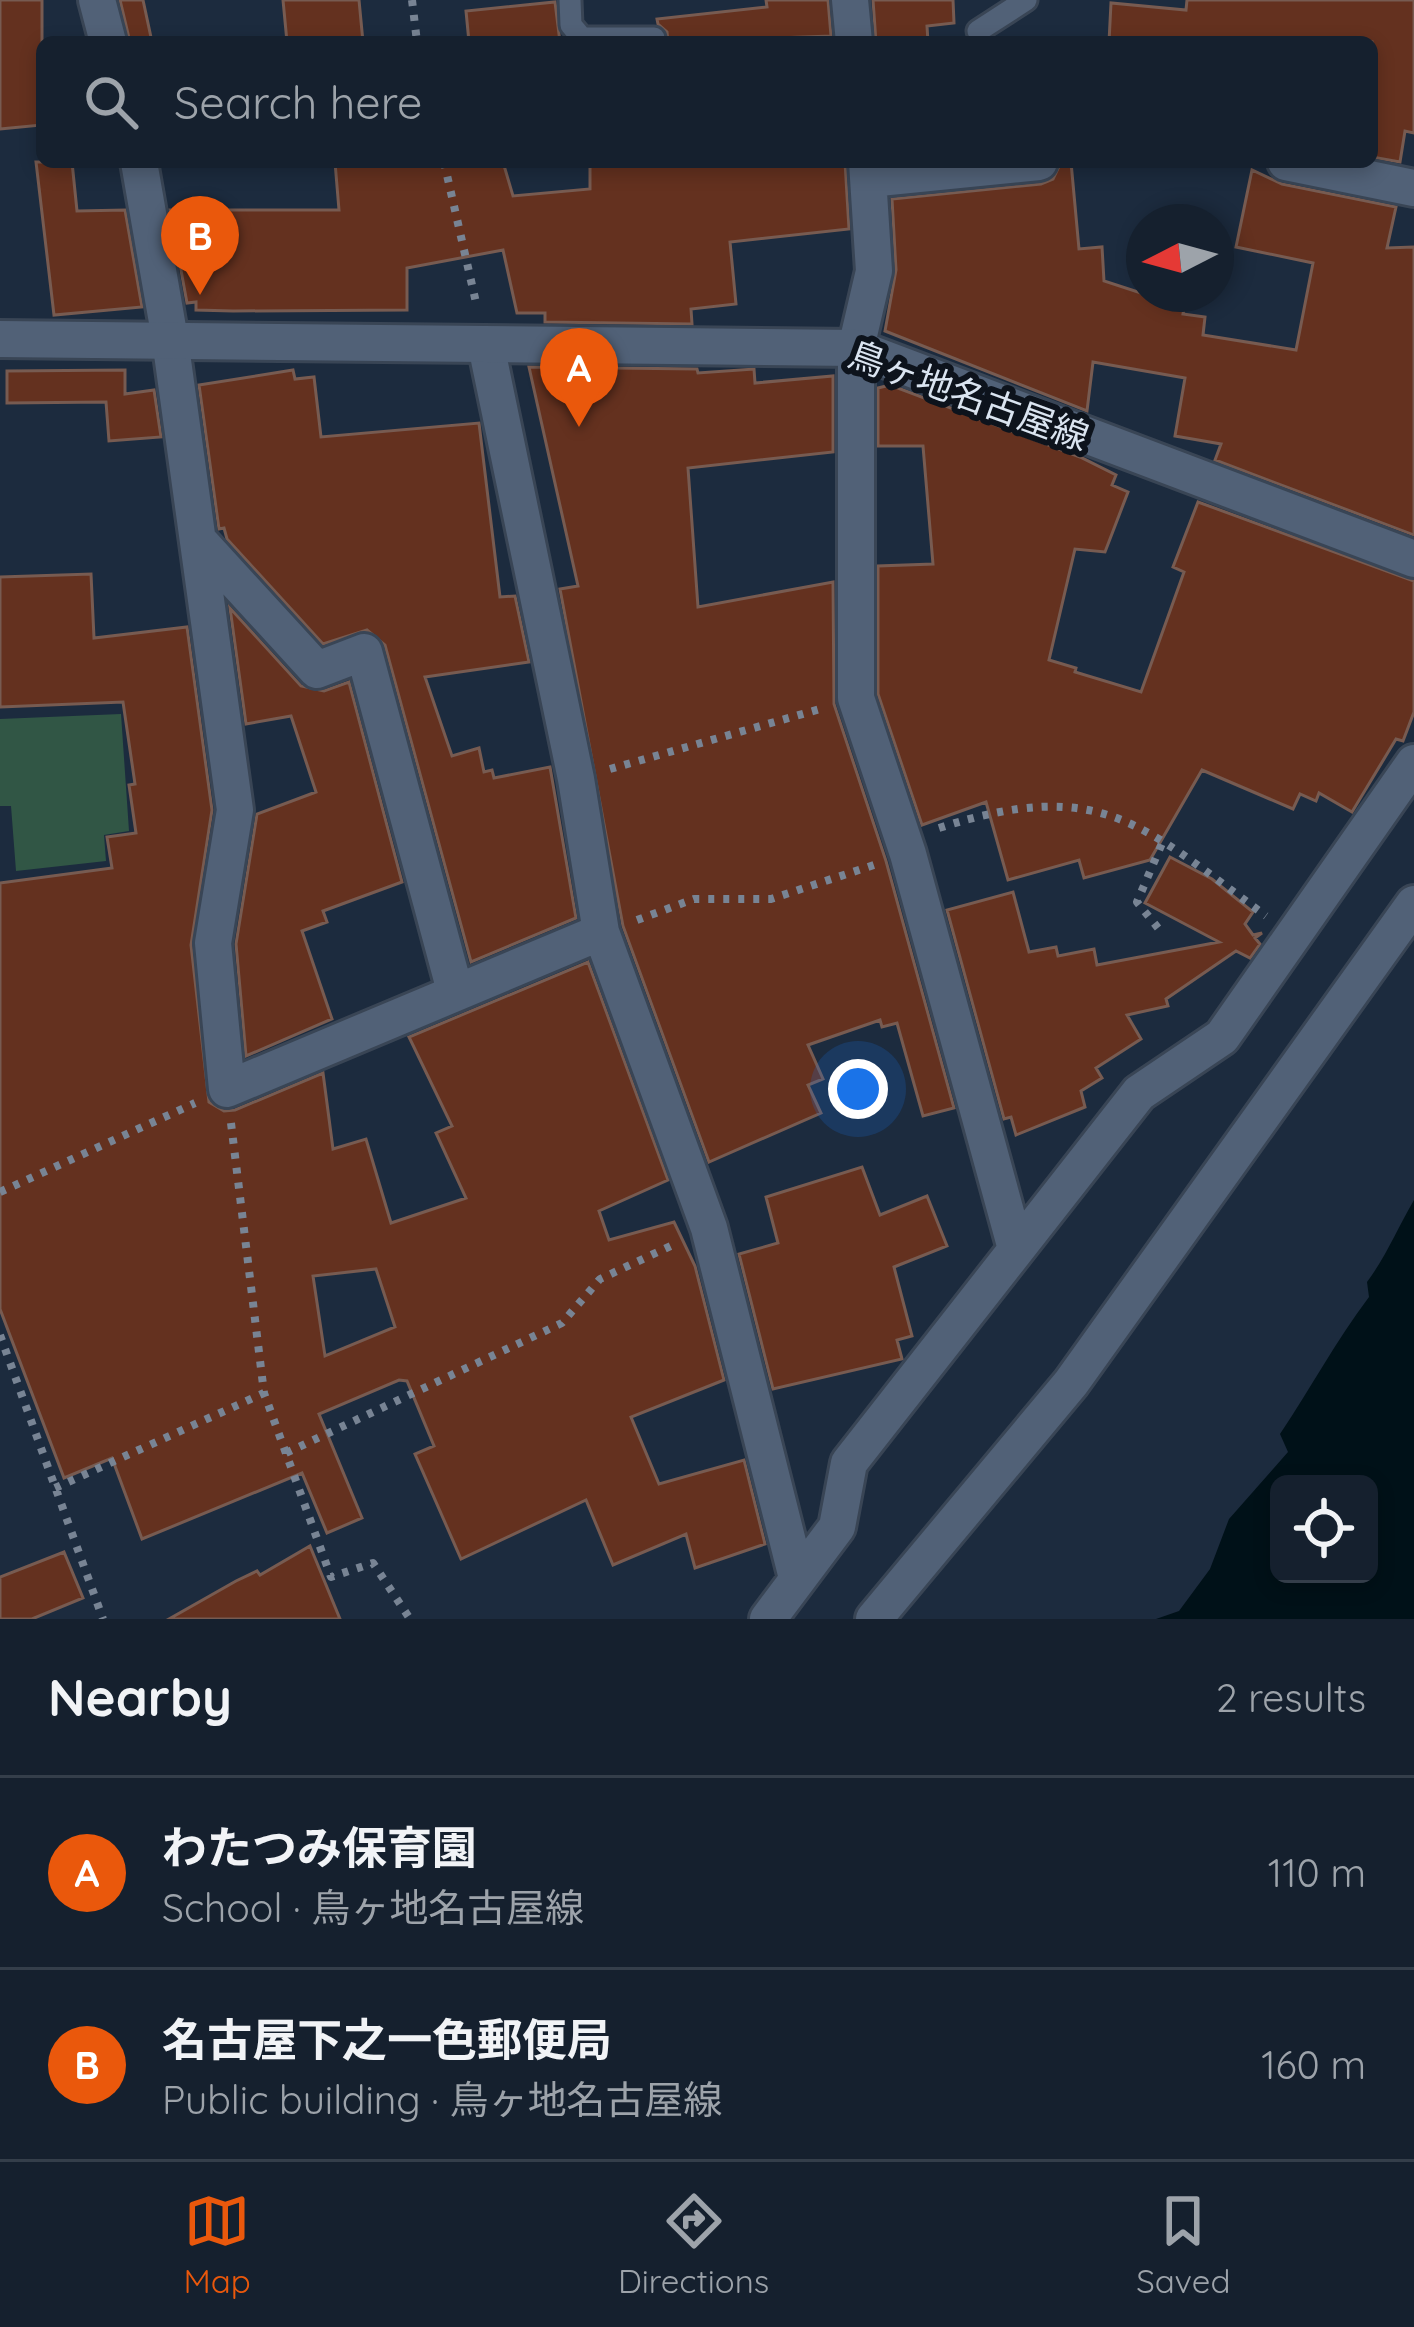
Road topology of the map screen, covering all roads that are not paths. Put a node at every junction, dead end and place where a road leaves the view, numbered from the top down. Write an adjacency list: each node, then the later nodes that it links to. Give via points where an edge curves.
1 (97, 0): 6 (street)
2 (570, 0): 7 (lane)
3 (850, 0): 8 (street)
4 (1026, 0): 5 (lane)
5 (978, 31)
6 (106, 36)
7 (580, 36)
8 (853, 36)
9 (140, 168): 15 (street)
10 (911, 168): 12 (street)
11 (1316, 168): 13 (street)
12 (868, 170): 17 (street, via 874,271)
13 (1414, 188)
14 (0, 339): 15 (street, 鳥ヶ地名古屋線)
15 (170, 339): 16 (street, 鳥ヶ地名古屋線); 18 (street)
16 (486, 345): 17 (street, 鳥ヶ地名古屋線); 22 (street)
17 (856, 348): 19 (street, 鳥ヶ地名古屋線); 24 (street, via 856,698 906,847)
18 (198, 540): 23 (street, via 317,670 364,652); 23 (street, via 236,810 213,944 227,1089)
19 (1414, 560)
20 (1414, 763): 24 (street, via 1222,1037 1139,1093)
21 (1414, 904): 27 (street, via 1071,1384)
22 (602, 932): 23 (street); 25 (street, via 709,1228)
23 (455, 991)
24 (1016, 1249): 25 (street, via 849,1463 837,1527)
25 (797, 1579): 26 (street)
26 (768, 1619)
27 (874, 1619)

